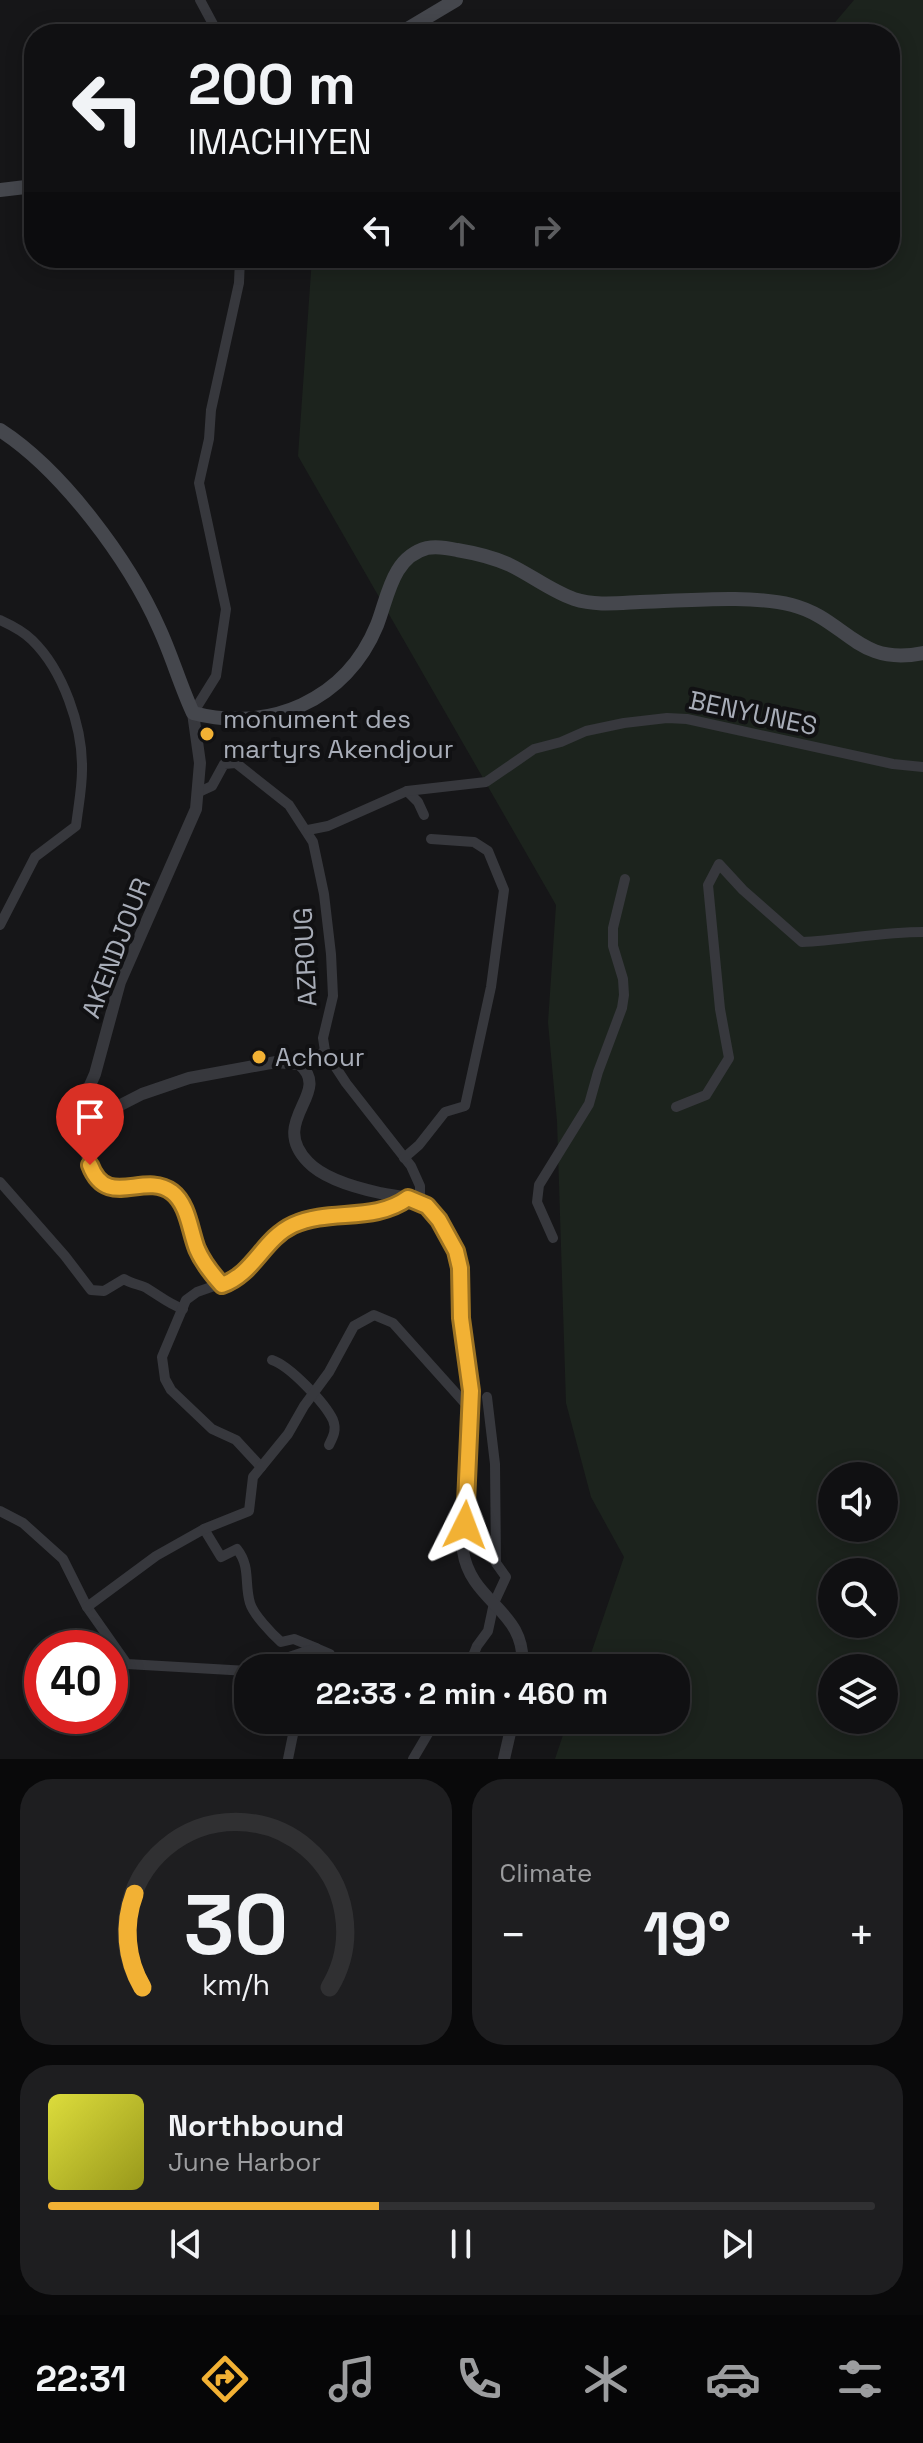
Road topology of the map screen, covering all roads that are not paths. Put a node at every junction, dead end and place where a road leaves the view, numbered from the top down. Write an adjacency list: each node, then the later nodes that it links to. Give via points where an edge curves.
1 (200, 0): 3 (street)
2 (456, 0): 4 (main road)
3 (213, 24)
4 (416, 24)
5 (24, 187): 6 (main road)
6 (0, 190)
7 (240, 268): 11 (street, via 199,483 226,609 216,676)
8 (0, 430): 11 (main road, via 56,477 125,568 159,628)
9 (0, 620): 19 (street, via 31,639 48,660 79,737 83,771 76,826 35,857)
10 (923, 653): 11 (main road, via 890,657 867,650 825,619 788,604 601,604 574,599 481,554 431,547 406,560 362,654 325,692 294,709 257,719)
11 (193, 713): 14 (street, AKENDJOUR)
12 (923, 767): 13 (street, BENYUNES, via 667,718 606,725 543,746 486,782)
13 (407, 791): 15 (street); 16 (street, BENYUNES)
14 (199, 792): 16 (street, AZROUG, via 212,786 224,764 236,763 289,805); 24 (street, AKENDJOUR, via 120,982 83,1101 88,1113)
15 (424, 815)
16 (308, 830): 21 (street, AZROUG, via 320,865 331,954 333,996)
17 (431, 839): 25 (street, via 474,842 488,851 504,890 491,987 465,1106 445,1112)
18 (625, 879): 28 (street, via 613,928 623,979 622,1008 589,1104 539,1185 537,1202)
19 (0, 925)
20 (923, 932): 23 (street, via 802,942 719,864 708,885 729,1058 706,1095)
21 (325, 1051): 22 (street); 25 (street)
22 (302, 1066): 24 (street, via 276,1062 207,1074 142,1094); 27 (street, via 311,1087 295,1118 294,1134 307,1162 350,1184)
23 (676, 1107)
24 (102, 1115): 29 (street, via 87,1146 95,1175 113,1189 154,1186 173,1192 205,1264)
25 (404, 1158): 27 (street, via 418,1179)
26 (0, 1182): 30 (street, via 91,1290 104,1291 124,1279)
27 (414, 1200): 29 (street, via 383,1211 295,1224 246,1272); 34 (street, via 439,1220 458,1259)
28 (553, 1238)
29 (222, 1285): 30 (street, via 191,1295)
30 (183, 1309): 36 (street, via 162,1357 168,1385)
31 (272, 1360): 32 (street, via 297,1374)
32 (313, 1395): 34 (street, via 354,1326 374,1315 393,1323); 35 (street, via 333,1421); 36 (street)
33 (487, 1397): 39 (street, via 495,1464 496,1563 506,1577)
34 (471, 1410): 39 (street, via 463,1551 470,1575)
35 (329, 1445)
36 (261, 1467): 38 (street, via 253,1477 249,1511)
37 (0, 1511): 40 (street, via 23,1523 63,1559)
38 (204, 1529): 40 (street, via 156,1556); 41 (street, via 221,1557 237,1549 243,1556 250,1605 267,1631 281,1642 294,1639)
39 (494, 1603): 44 (street, via 488,1631); 45 (street, via 514,1624)
40 (87, 1607): 46 (street, via 127,1664)
41 (316, 1648): 42 (street); 43 (street)
42 (298, 1654)
43 (330, 1654)
44 (474, 1654)
45 (524, 1654)
46 (234, 1670)
47 (293, 1734): 50 (street)
48 (428, 1734): 51 (street)
49 (510, 1734): 52 (street)
50 (288, 1759)
51 (413, 1759)
52 (504, 1759)

